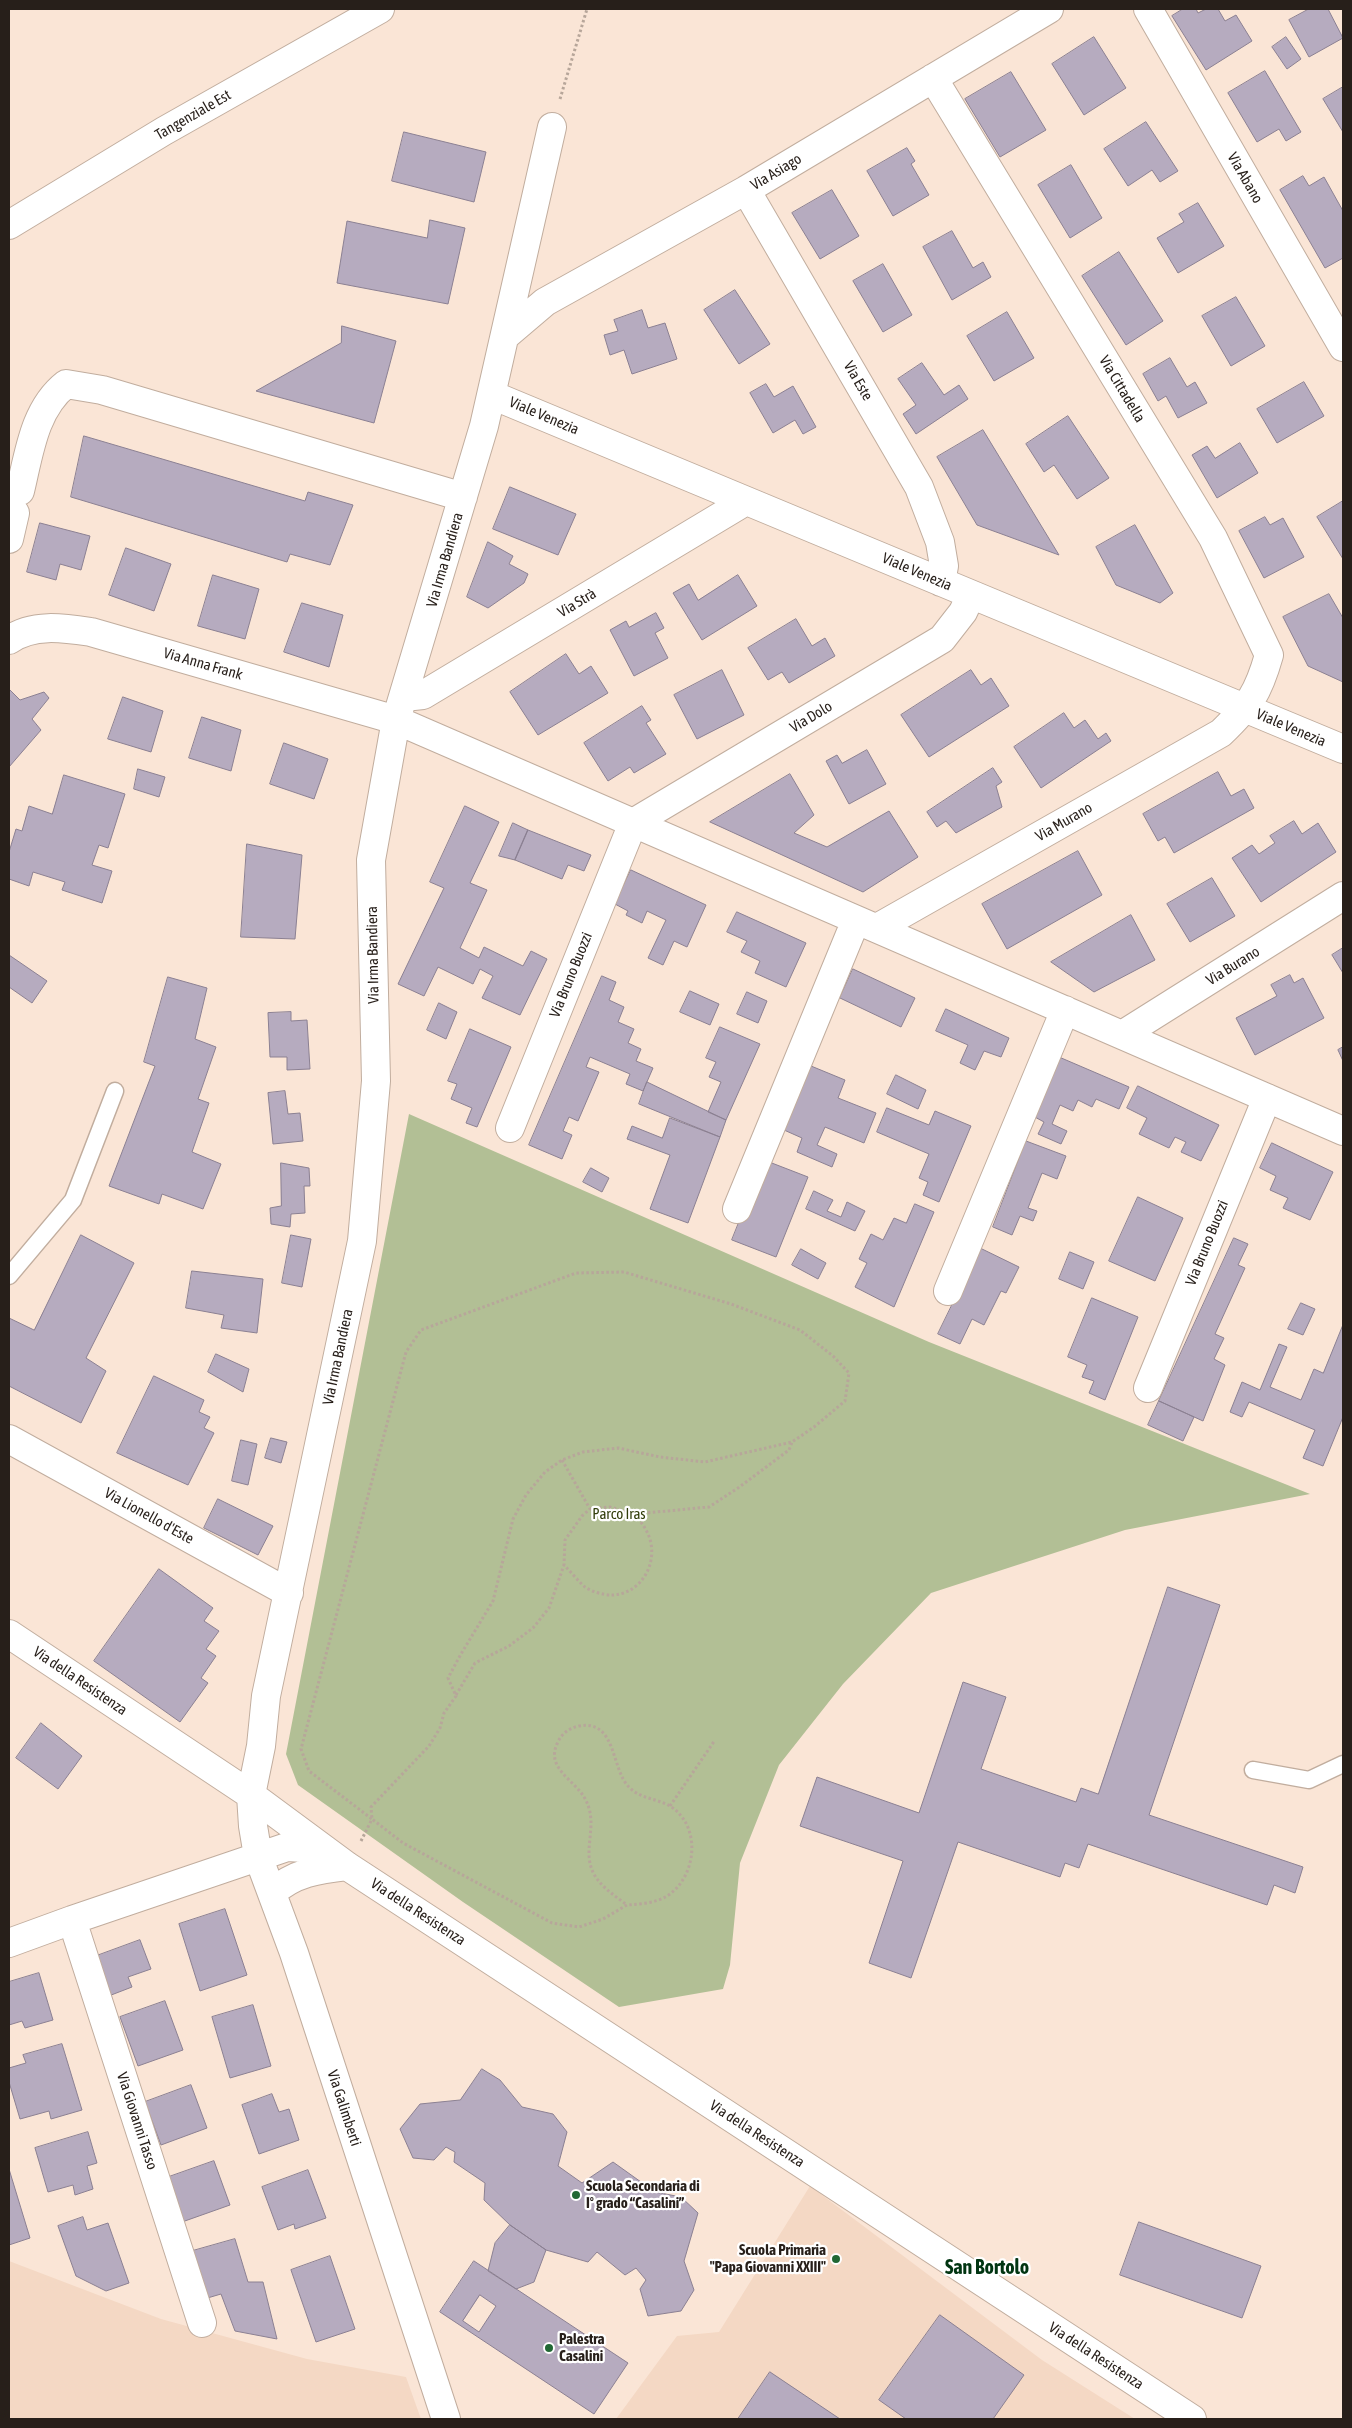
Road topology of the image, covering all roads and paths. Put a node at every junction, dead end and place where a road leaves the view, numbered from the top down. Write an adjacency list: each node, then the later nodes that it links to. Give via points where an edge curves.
1 (380, 9): 8 (street, Tangenziale Est, via 164,131)
2 (587, 9): 6 (path)
3 (1049, 9): 5 (street, Via Asiago)
4 (1148, 9): 10 (street, Via Abano)
5 (933, 78): 7 (street, Via Asiago); 19 (street, Via Cittadella, via 1213,538 1269,655 1262,680)
6 (552, 127): 9 (street, Via Irma Bandiera)
7 (746, 190): 9 (street, Via Asiago, via 545,302); 15 (street, Via Este, via 919,487 940,542 944,566)
8 (9, 225)
9 (505, 336): 11 (street, Via Irma Bandiera)
10 (1343, 347)
11 (492, 395): 12 (street, Via Irma Bandiera); 13 (street, Viale Venezia)
12 (463, 497): 14 (street, via 111,392 66,384 54,393 35,430); 18 (street, Via Irma Bandiera)
13 (746, 501): 15 (street, Viale Venezia); 18 (street, Via Strà)
14 (9, 539)
15 (941, 582): 16 (street, Viale Venezia)
16 (971, 595): 19 (street, Viale Venezia); 21 (street, Via Dolo, via 963,612 942,639)
17 (9, 640): 18 (street, Via Anna Frank, via 51,628 91,632)
18 (400, 708): 21 (street); 40 (street, Via Irma Bandiera, via 371,860 376,1081 362,1241)
19 (1246, 709): 20 (street, Viale Venezia); 23 (street, Via Murano, via 1221,733)
20 (1343, 749)
21 (633, 823): 23 (street); 28 (street, Via Bruno Buozzi)
22 (1343, 896): 25 (street, Via Burano)
23 (866, 924): 24 (street); 30 (street)
24 (1065, 1010): 25 (street); 32 (street)
25 (1122, 1035): 27 (street)
26 (115, 1091): 31 (lane, via 73,1200)
27 (1267, 1098): 29 (street); 33 (street, Via Bruno Buozzi)
28 (510, 1128)
29 (1343, 1131)
30 (737, 1209)
31 (9, 1276)
32 (948, 1291)
33 (1148, 1388)
34 (9, 1439): 40 (street, Via Lionello d'Este)
35 (792, 1442): 36 (path, via 705,1462 618,1448 584,1452); 38 (path, via 788,1450 709,1507); 48 (path, via 845,1401 849,1373 834,1356 800,1330 731,1304 624,1272 576,1273 421,1330 406,1352 301,1749 309,1772)
36 (562, 1460): 37 (path); 42 (path, via 546,1472 526,1495 514,1519 493,1601 448,1678)
37 (590, 1509): 38 (path, via 610,1508); 39 (path, via 565,1540)
38 (635, 1514): 39 (path, via 647,1531 652,1552 649,1571 637,1587 622,1595 605,1595 586,1588)
39 (564, 1565): 42 (path, via 549,1608 533,1628 509,1646 476,1663)
40 (289, 1593): 46 (street, Via Irma Bandiera, via 266,1696)
41 (9, 1634): 46 (street, Via della Resistenza)
42 (456, 1696): 48 (path, via 429,1746 371,1806)
43 (715, 1740): 47 (path)
44 (1343, 1764): 45 (lane, via 1309,1780)
45 (1253, 1770)
46 (251, 1795): 49 (street, Via della Resistenza); 50 (street, Via Galimberti)
47 (670, 1806): 53 (path, via 685,1823 691,1838 693,1854 690,1869 684,1880 666,1897); 53 (path, via 645,1798 628,1787 611,1744 593,1726 572,1727 563,1734 554,1755 558,1768 584,1797 588,1808 592,1831 591,1869 605,1887)
48 (372, 1819): 51 (path); 53 (path, via 403,1843 552,1923 579,1927 603,1919)
49 (323, 1849): 50 (street, via 287,1847); 51 (street, Via della Resistenza)
50 (258, 1856): 52 (street, Via Galimberti); 54 (street)
51 (347, 1866): 52 (street, via 302,1874); 58 (street, Via della Resistenza)
52 (272, 1893): 57 (street, Via Galimberti)
53 (627, 1905)
54 (72, 1920): 55 (street); 56 (street, Via Giovanni Tasso)
55 (9, 1943)
56 (202, 2322)
57 (446, 2419)
58 (1192, 2419)

